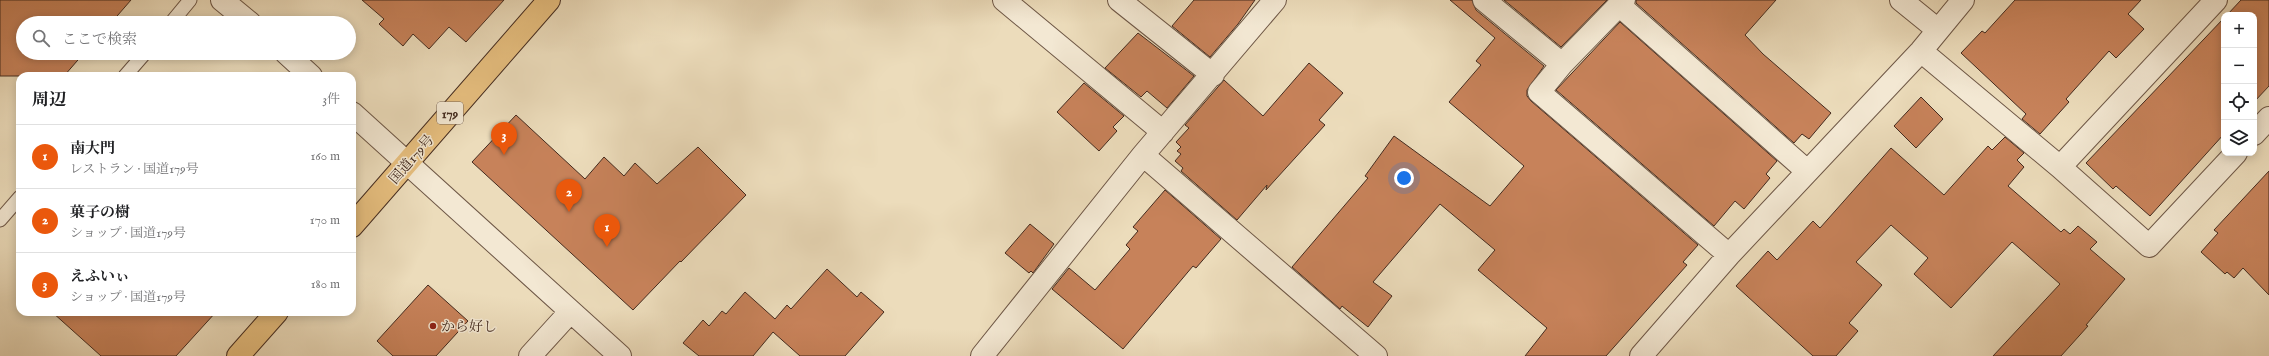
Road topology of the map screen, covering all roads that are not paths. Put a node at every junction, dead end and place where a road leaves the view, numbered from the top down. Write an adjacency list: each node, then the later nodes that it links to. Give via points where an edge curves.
1 (190, 0): 12 (lane)
2 (222, 0): 13 (street)
3 (549, 0): 28 (highway, 国道179号 / 179)
4 (1004, 0): 25 (street)
5 (1119, 0): 21 (street)
6 (1275, 0): 21 (street)
7 (1484, 0): 18 (street)
8 (1901, 0): 14 (street)
9 (1963, 0): 14 (street)
10 (2216, 0): 29 (street)
11 (1621, 3): 18 (street); 30 (street)
12 (176, 16)
13 (241, 16)
14 (1938, 30): 15 (street)
15 (1921, 51): 29 (street); 30 (street)
16 (139, 60): 19 (lane)
17 (294, 60): 20 (street)
18 (1562, 64): 34 (street, via 1540,92)
19 (128, 72)
20 (307, 72)
21 (1213, 75): 25 (street)
22 (356, 117): 28 (street)
23 (2269, 118): 24 (street)
24 (2257, 131)
25 (1163, 132): 26 (street)
26 (1143, 155): 40 (street); 41 (street)
27 (2233, 156): 29 (street, via 2149,246)
28 (408, 163): 33 (highway, 国道179号 / 179); 35 (street)
29 (2060, 167)
30 (1807, 172): 34 (street)
31 (16, 202): 32 (lane)
32 (0, 220)
33 (356, 222)
34 (1729, 255): 42 (street)
35 (570, 312): 38 (street); 39 (street)
36 (273, 316): 37 (highway)
37 (238, 356)
38 (530, 356)
39 (620, 356)
40 (982, 356)
41 (1376, 356)
42 (1641, 356)

